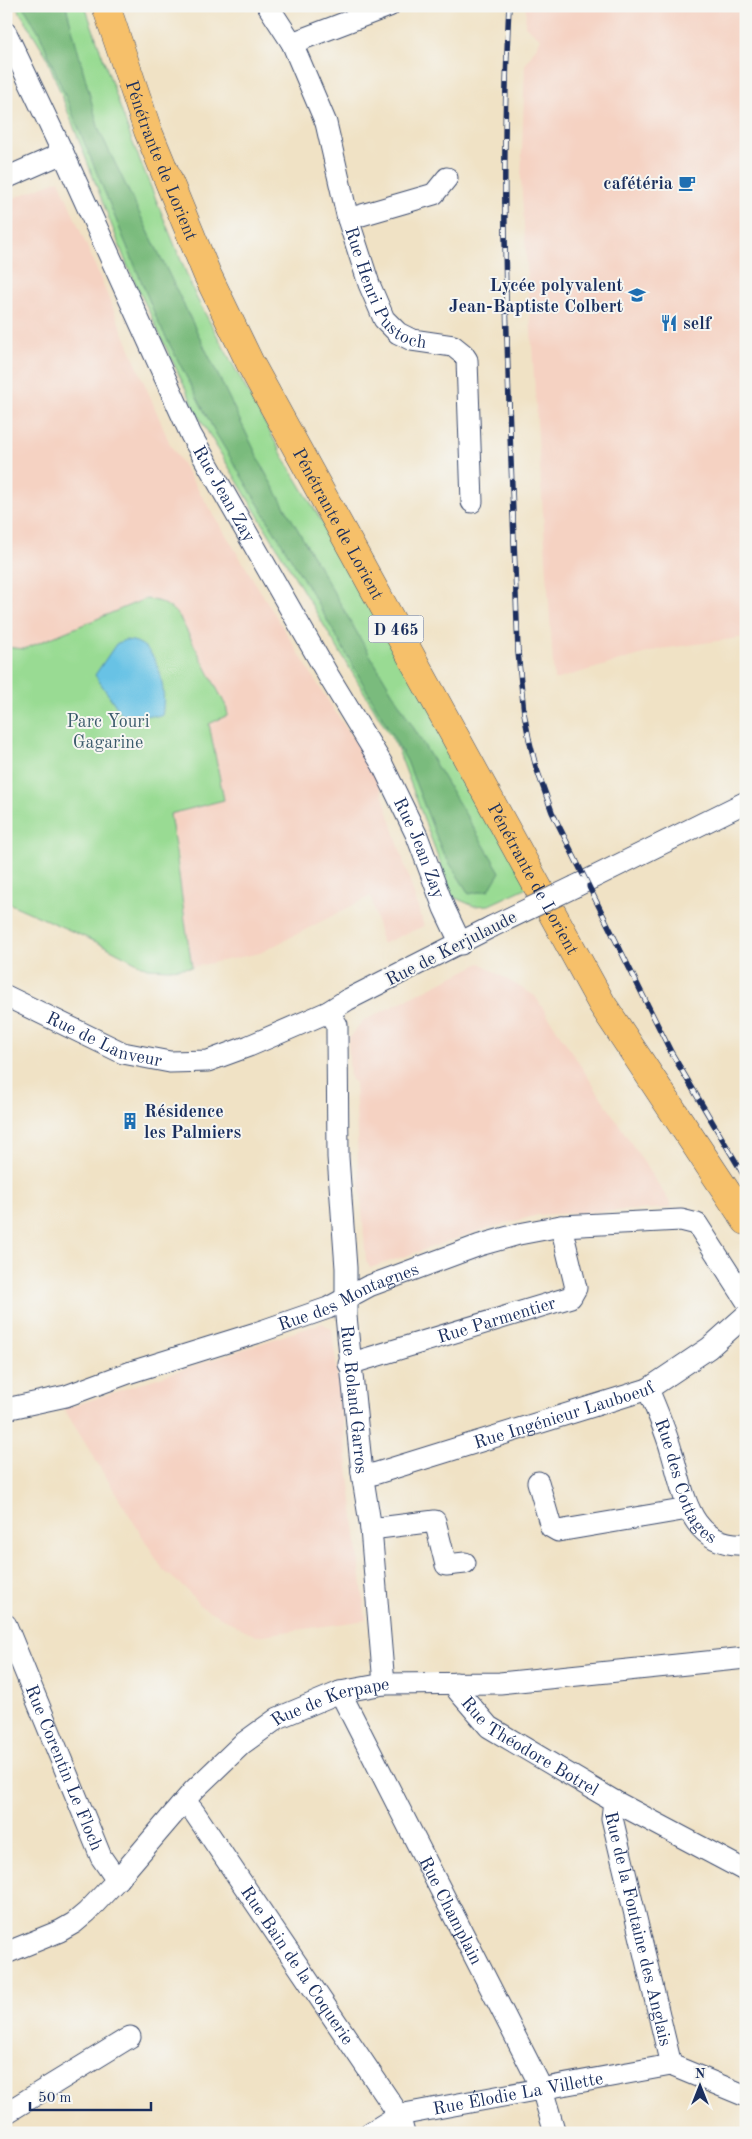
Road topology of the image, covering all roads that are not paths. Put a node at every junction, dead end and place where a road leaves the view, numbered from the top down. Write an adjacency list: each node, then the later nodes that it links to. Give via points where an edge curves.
1 (91, 6): 7 (main road, via 113,74)
2 (106, 6): 7 (main road, Pénétrante de Lorient / D 465)
3 (268, 6): 6 (street, Rue Henri Pustoch)
4 (390, 6): 6 (street)
5 (6, 32): 8 (street, Rue Jean Zay)
6 (292, 43): 11 (street, Rue Henri Pustoch, via 326,123)
7 (148, 131): 18 (main road, Pénétrante de Lorient / D 465, via 207,274 295,448 602,1004)
8 (63, 153): 9 (street); 14 (street, Rue Jean Zay, via 191,435 382,764 401,801)
9 (6, 178)
10 (447, 178): 11 (street, Rue Henri Pustoch, via 434,194)
11 (348, 219): 12 (street, Rue Henri Pustoch, via 384,319 398,333 412,340 453,346 467,360)
12 (472, 502)
13 (746, 802): 14 (street, Rue de Kerjulaude, bridge)
14 (461, 944): 16 (street, Rue de Kerjulaude)
15 (6, 996): 17 (street, Rue de Lanveur, via 123,1053 170,1062)
16 (328, 1012): 17 (street, Rue de Kerjulaude); 20 (street, Rue Roland Garros, via 337,1025 339,1054 338,1157)
17 (208, 1061)
18 (746, 1220)
19 (561, 1226): 20 (street, Rue des Montagnes, via 480,1245); 21 (street, Rue des Montagnes, via 682,1220 697,1224); 23 (street, Rue Parmentier, via 576,1288 571,1297)
20 (347, 1296): 23 (street, Rue Roland Garros); 25 (street, Rue des Montagnes, via 328,1308 66,1396)
21 (746, 1300)
22 (746, 1315): 24 (street, Rue Ingénieur Lauboeuf, via 709,1348)
23 (349, 1364): 26 (street, Rue Roland Garros)
24 (648, 1389): 26 (street, Rue Ingénieur Lauboeuf, via 374,1474); 28 (street, Rue des Cottages, via 671,1448)
25 (6, 1409)
26 (362, 1473): 29 (street, Rue Roland Garros)
27 (538, 1482): 28 (street, via 551,1527 558,1531)
28 (688, 1509): 30 (street, Rue des Cottages, via 698,1526 714,1538)
29 (371, 1529): 31 (street, via 435,1521 446,1565); 35 (street, Rue Roland Garros)
30 (746, 1544)
31 (465, 1563)
32 (6, 1625): 40 (street, Rue Corentin Le Floch, via 101,1857)
33 (746, 1658): 34 (street, Rue de Kerpape, via 500,1683)
34 (456, 1683): 35 (street, Rue de Kerpape); 38 (street, Rue Théodore Botrel, via 458,1691 489,1727)
35 (384, 1684): 36 (street, Rue de Kerpape)
36 (340, 1692): 37 (street, Rue de Kerpape, via 278,1718 242,1744); 44 (street, Rue Champlain)
37 (185, 1801): 40 (street, Rue de Kerpape); 47 (street, Rue Bain de la Coquerie)
38 (614, 1801): 39 (street, Rue Théodore Botrel); 43 (street, Rue de la Fontaine des Anglais, via 612,1818)
39 (746, 1871)
40 (118, 1879): 41 (street, Rue de Kerpape, via 74,1922)
41 (6, 1953)
42 (130, 2037): 46 (street)
43 (671, 2065): 44 (street, Rue Élodie La Villette); 45 (street, Rue de la Fontaine des Anglais)
44 (542, 2090): 47 (street, Rue Élodie La Villette); 49 (street, Rue Champlain)
45 (746, 2096)
46 (6, 2113)
47 (402, 2124): 48 (street, Rue Élodie La Villette)
48 (370, 2133)
49 (555, 2133)

